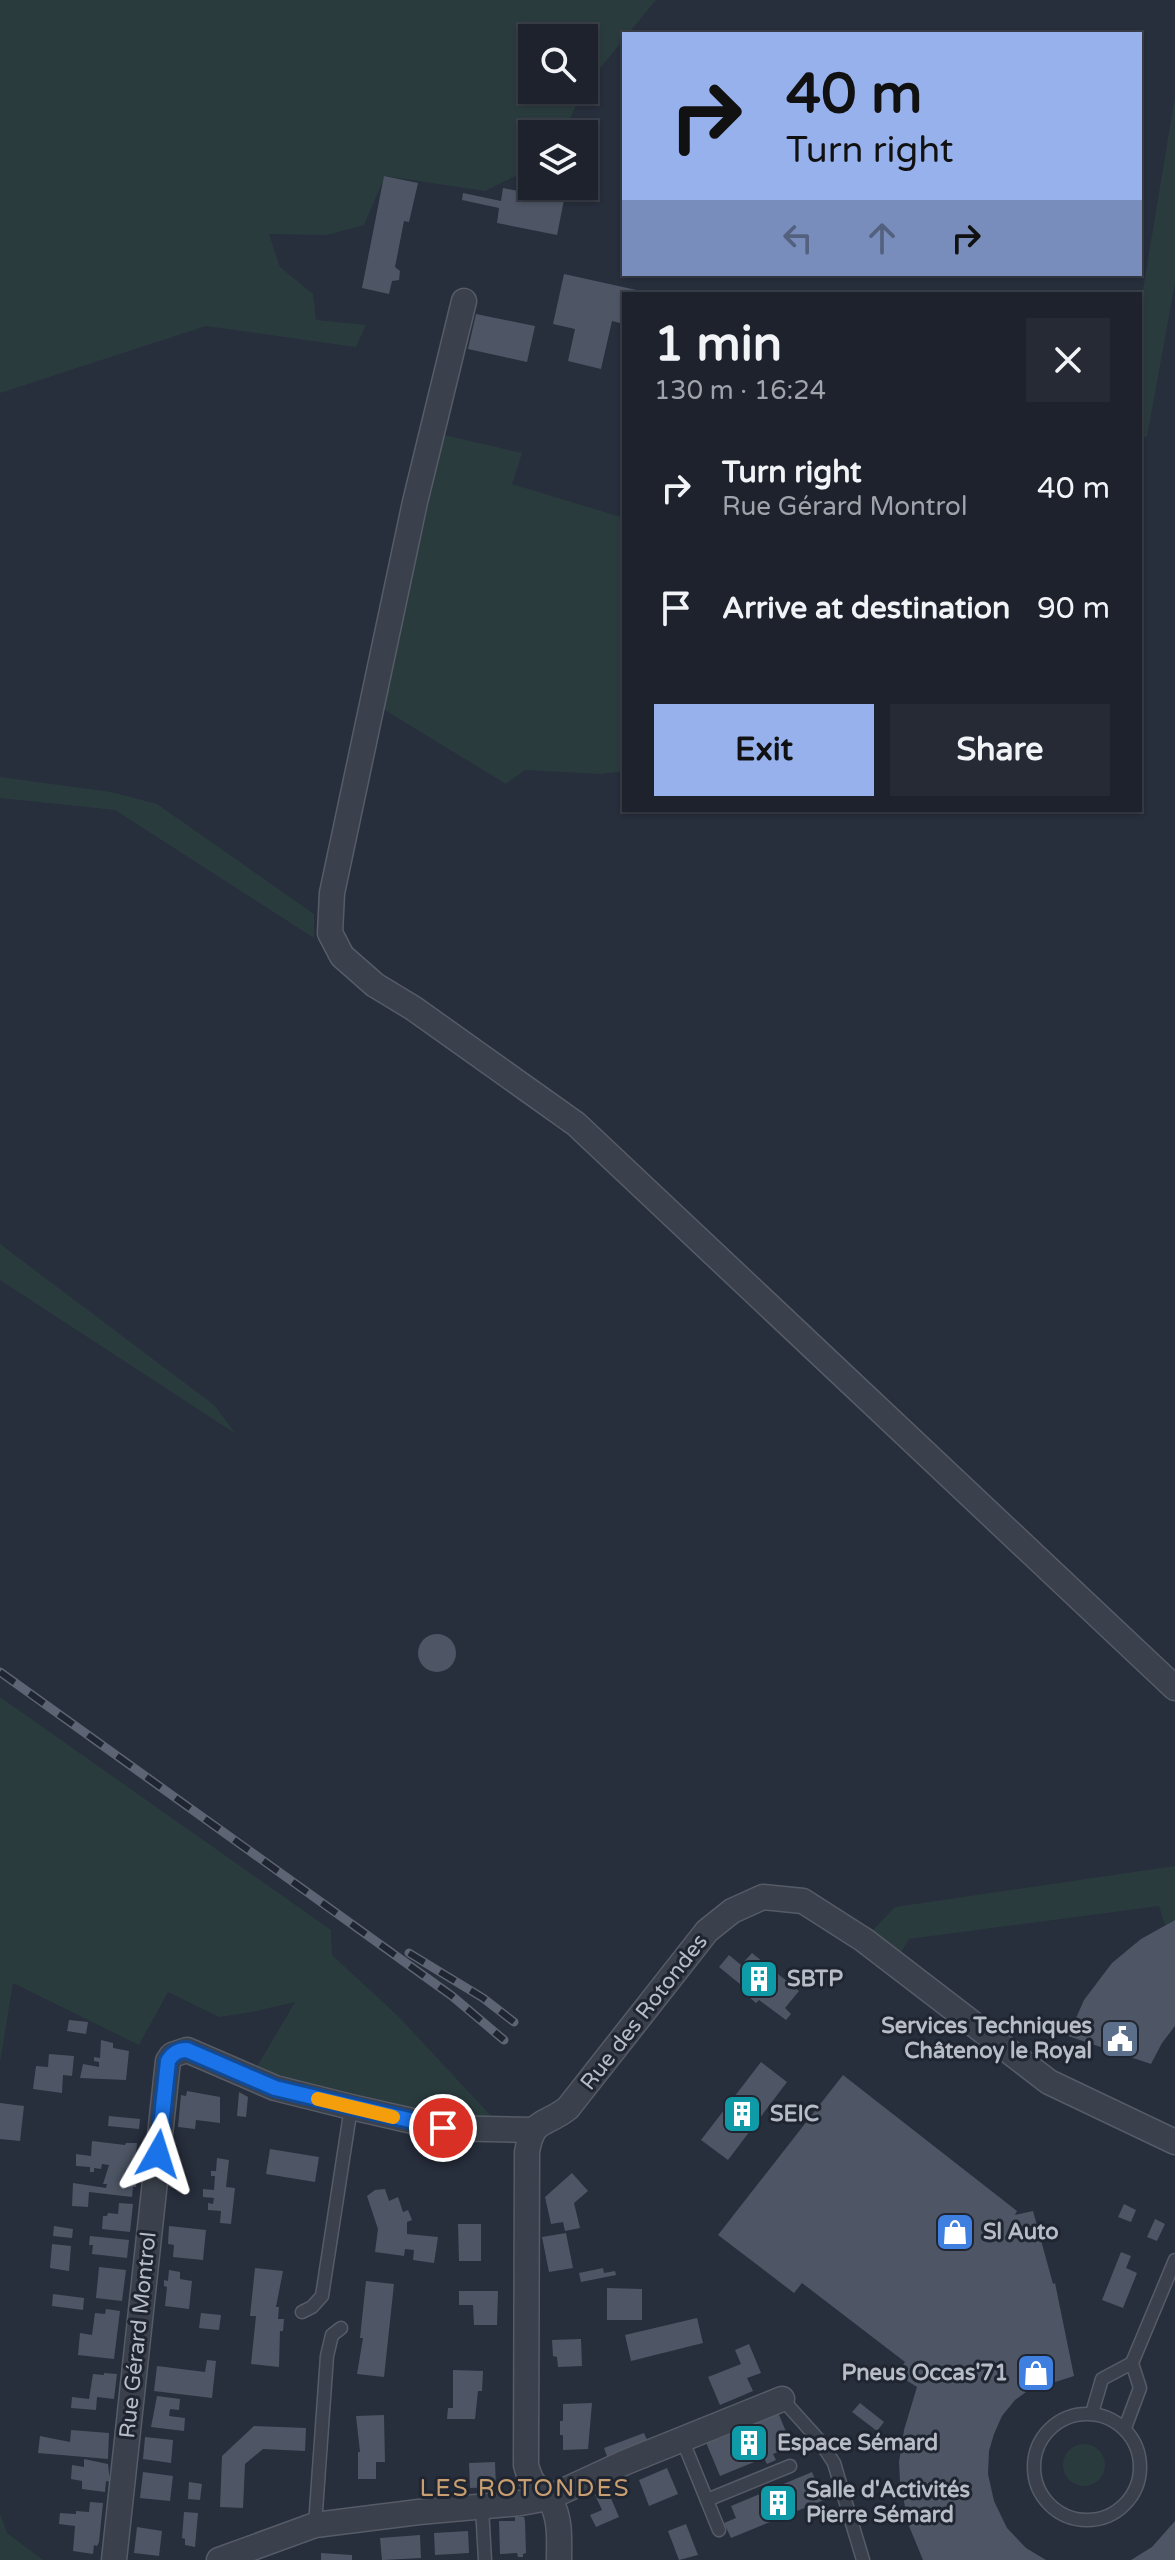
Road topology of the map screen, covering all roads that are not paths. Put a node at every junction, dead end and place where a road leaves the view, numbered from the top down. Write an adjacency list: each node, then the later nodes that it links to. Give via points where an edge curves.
1 (464, 301): 2 (street, via 415,502 332,893 330,933 342,956 375,985 576,1124)
2 (1175, 1688)
3 (351, 2107): 4 (street, Rue Gérard Montrol, via 443,2128); 7 (lane, via 322,2296); 20 (street, Rue Gérard Montrol, via 275,2088 187,2050 168,2061)
4 (533, 2130): 5 (street, Rue des Rotondes, via 577,2099 707,1931 732,1911 763,1897 803,1901 834,1919 1049,2082); 15 (street, via 527,2152 526,2465 532,2484)
5 (1175, 2142)
6 (1175, 2260): 9 (lane)
7 (302, 2312)
8 (341, 2328): 18 (lane, via 332,2335 327,2356)
9 (1132, 2363): 11 (lane, via 1102,2379); 12 (lane, via 1140,2388)
10 (782, 2399): 13 (street); 24 (lane, via 834,2463)
11 (1092, 2413): 12 (lane); 12 (lane, via 1069,2415 1052,2424 1034,2455 1034,2481 1043,2498 1067,2517 1099,2519 1132,2496 1141,2470 1136,2444)
12 (1125, 2428)
13 (682, 2439): 15 (street); 16 (lane)
14 (790, 2466): 16 (lane)
15 (548, 2498): 17 (street); 23 (street, via 559,2528)
16 (707, 2500): 19 (lane)
17 (482, 2507): 18 (street); 22 (lane)
18 (315, 2525): 21 (street)
19 (719, 2530)
20 (114, 2560)
21 (219, 2560)
22 (485, 2560)
23 (559, 2560)
24 (863, 2560)

